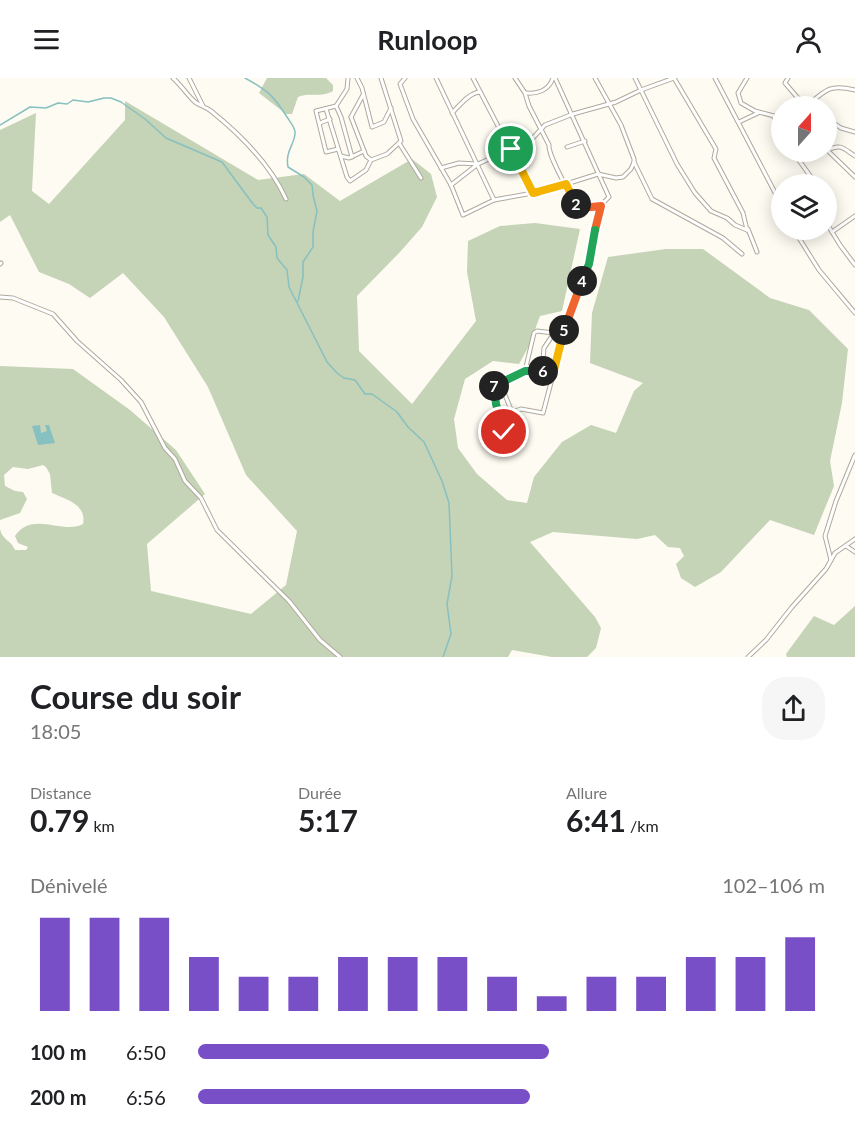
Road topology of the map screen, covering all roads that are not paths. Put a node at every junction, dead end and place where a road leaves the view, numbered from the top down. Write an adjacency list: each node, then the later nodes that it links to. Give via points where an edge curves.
1 (173, 78): 27 (street)
2 (189, 78): 27 (street)
3 (348, 78): 28 (street, via 347,89)
4 (357, 78): 23 (street)
5 (381, 78): 29 (street)
6 (405, 78): 57 (street, via 400,84 413,119)
7 (436, 78): 32 (street)
8 (473, 78): 18 (street)
9 (479, 78): 18 (street)
10 (515, 78): 22 (street)
11 (554, 78): 22 (street, via 538,93); 33 (street)
12 (595, 78): 26 (street)
13 (635, 78): 19 (street)
14 (674, 78): 19 (street); 69 (street, via 714,146 714,158)
15 (715, 78): 38 (street)
16 (747, 78): 31 (street, via 739,98 741,103)
17 (788, 78): 24 (street, via 785,84)
18 (476, 84): 21 (street)
19 (640, 90): 26 (street); 69 (street, via 676,164 695,193 711,211)
20 (855, 90): 25 (street, via 825,90)
21 (480, 92): 32 (street); 48 (street)
22 (525, 93): 41 (street)
23 (363, 95): 29 (street, via 374,127 384,122); 36 (street)
24 (798, 96)
25 (819, 96)
26 (610, 104): 33 (street); 55 (street)
27 (203, 106): 65 (street, via 245,141 269,169)
28 (336, 106): 30 (street); 35 (street)
29 (391, 106): 44 (street)
30 (326, 109): 37 (street); 39 (street, via 316,111)
31 (760, 112): 34 (street); 38 (street)
32 (452, 113): 56 (street)
33 (571, 115): 41 (street); 43 (street)
34 (771, 116)
35 (341, 117): 36 (street); 52 (street)
36 (351, 117): 49 (street)
37 (330, 119): 39 (street); 47 (street)
38 (738, 122): 63 (street)
39 (320, 123): 47 (street, via 326,152)
40 (837, 125): 42 (street)
41 (541, 128): 48 (street, via 535,137); 61 (street)
42 (855, 132)
43 (585, 141): 46 (street); 58 (street)
44 (399, 143): 53 (street, via 387,154); 60 (street)
45 (837, 146): 51 (street)
46 (567, 147)
47 (339, 149): 50 (street)
48 (511, 149): 56 (street); 64 (street)
49 (364, 151): 52 (street); 53 (street)
50 (341, 156): 52 (street); 53 (street, via 350,181)
51 (855, 156)
52 (351, 157)
53 (371, 160)
54 (837, 160): 59 (street)
55 (634, 162): 58 (street, via 623,177); 74 (street, via 652,199 723,238)
56 (478, 164): 57 (street, via 459,163); 62 (street); 66 (street)
57 (441, 168): 62 (street)
58 (598, 174): 61 (street); 67 (street, via 609,197)
59 (855, 177)
60 (421, 178)
61 (566, 184): 64 (street); 67 (street, via 578,207)
62 (451, 185): 66 (street, via 463,215)
63 (771, 185)
64 (533, 193): 66 (street)
65 (286, 199)
66 (494, 200)
67 (601, 206): 79 (street, via 587,271)
68 (855, 216): 70 (street)
69 (748, 229): 73 (street)
70 (837, 229)
71 (837, 239): 75 (street)
72 (800, 240): 77 (street)
73 (757, 252)
74 (742, 254)
75 (855, 265)
76 (0, 297): 90 (street, via 13,298 53,314 121,380 141,402 217,530)
77 (855, 313)
78 (554, 333): 79 (street, via 560,334); 81 (street, via 534,333); 82 (street, via 544,348)
79 (561, 342): 80 (street)
80 (554, 370): 82 (street); 84 (street, via 543,413 521,408)
81 (525, 371): 82 (street); 83 (street)
82 (542, 371)
83 (500, 383): 84 (street); 84 (street, via 493,390 496,404 504,432 515,447 522,436)
84 (512, 412)
85 (855, 455): 89 (street, via 825,536)
86 (855, 538): 87 (street)
87 (846, 546): 88 (street); 89 (street)
88 (855, 552)
89 (831, 560): 91 (street)
90 (340, 657)
91 (748, 657)

